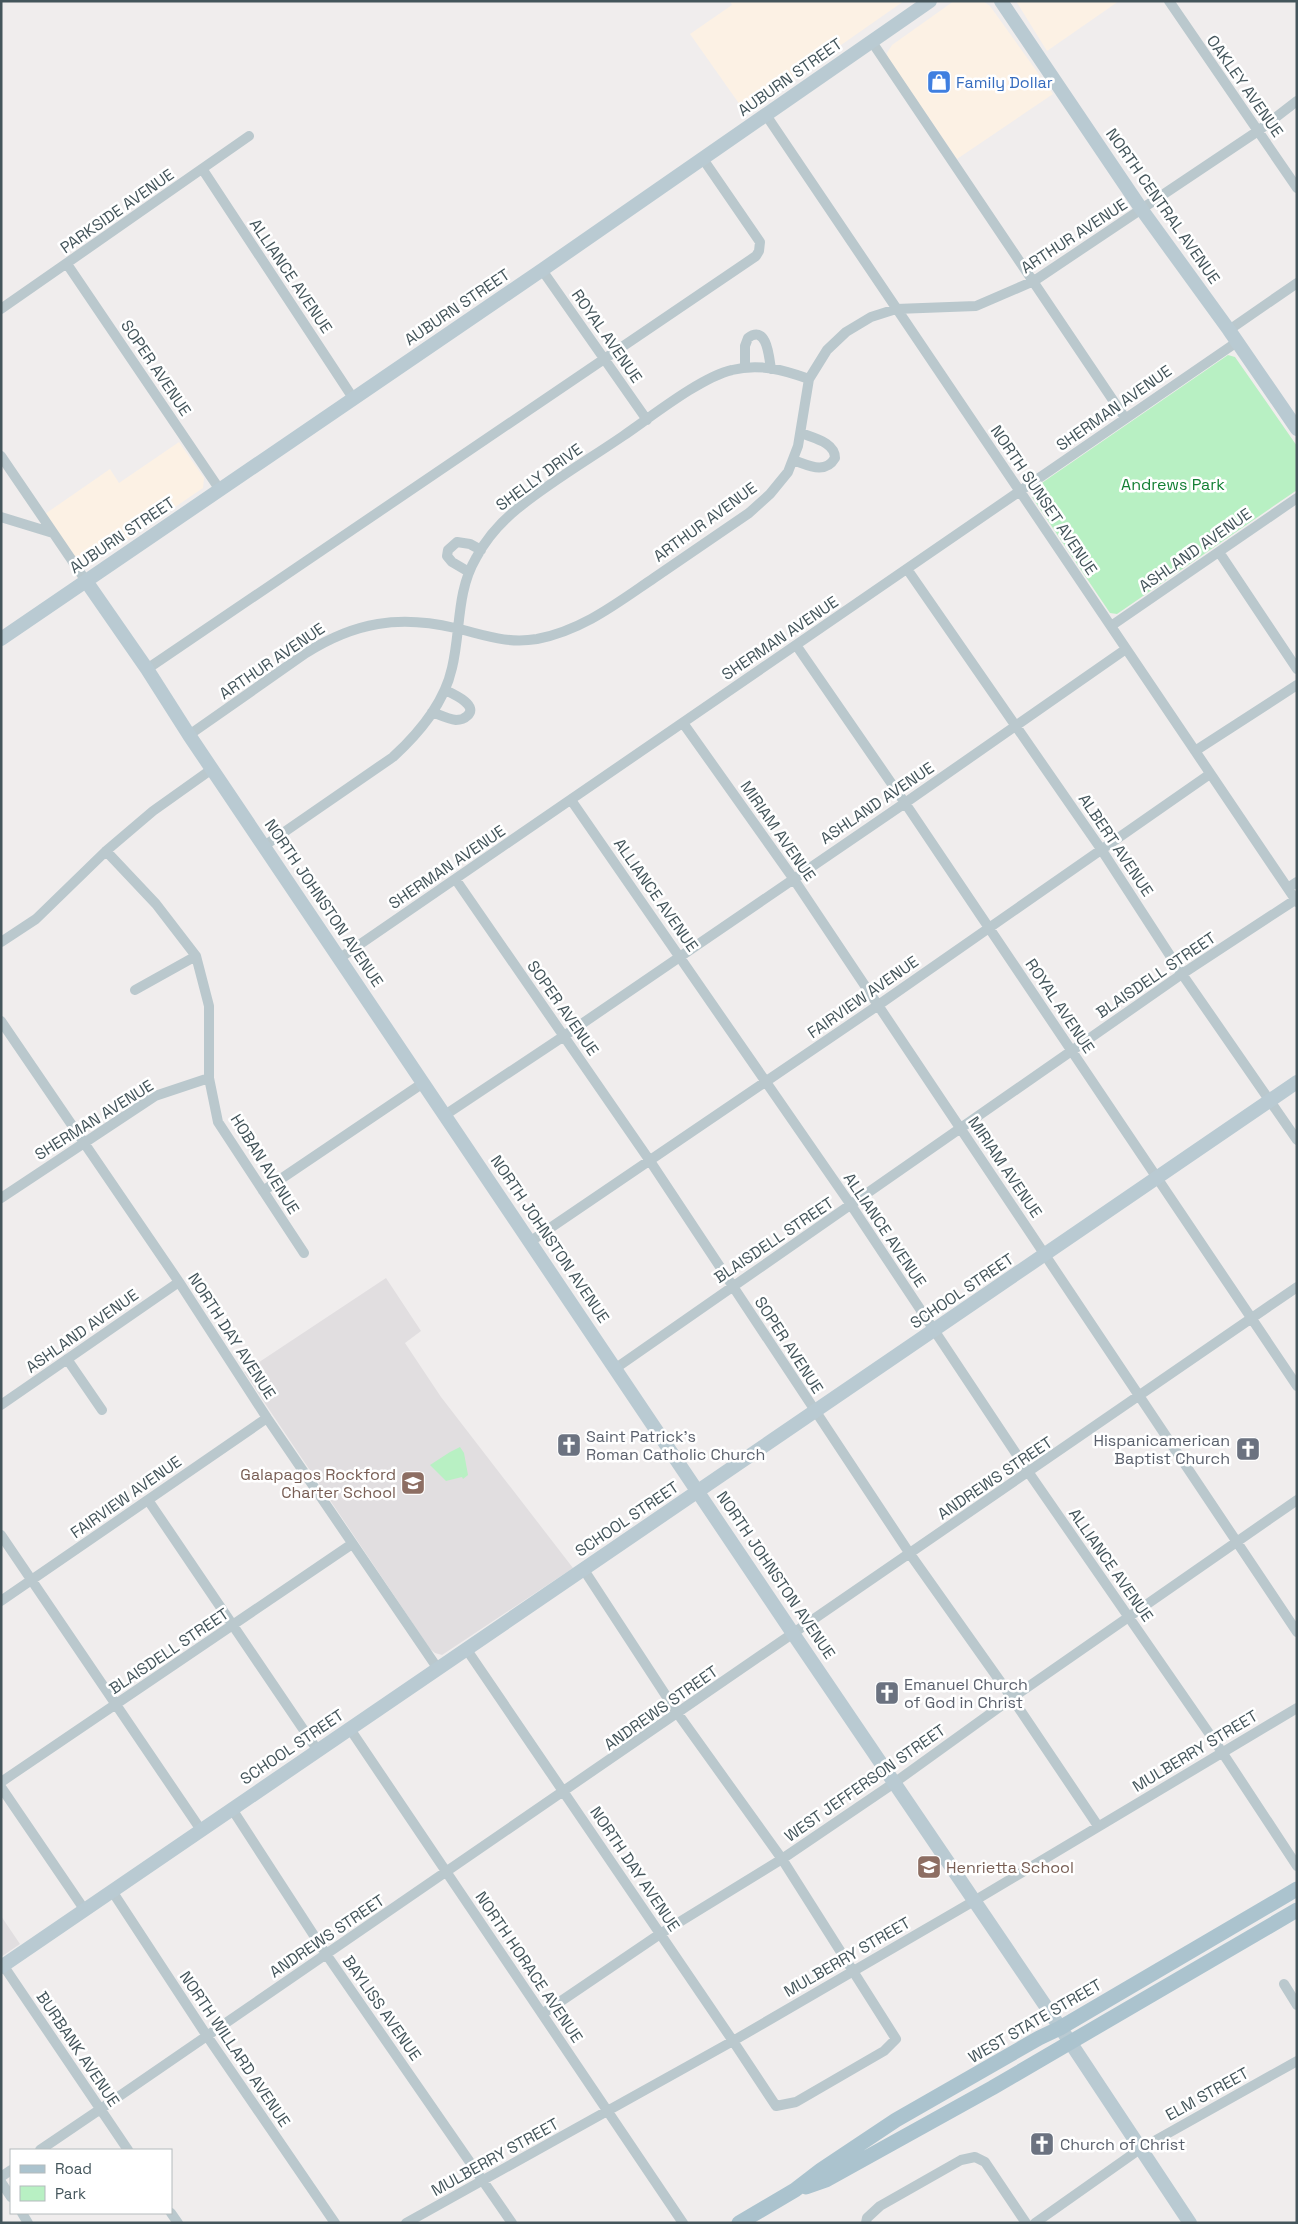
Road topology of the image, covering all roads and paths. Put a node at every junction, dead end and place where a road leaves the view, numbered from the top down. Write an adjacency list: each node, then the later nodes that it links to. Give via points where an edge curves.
1 (930, 1): 4 (main road, AUBURN STREET)
2 (1001, 1): 12 (main road, NORTH CENTRAL AVENUE)
3 (1169, 1): 7 (street, OAKLEY AVENUE)
4 (872, 42): 6 (main road, AUBURN STREET); 15 (street)
5 (1297, 101): 7 (street, ARTHUR AVENUE)
6 (766, 115): 9 (main road, AUBURN STREET); 18 (street, NORTH SUNSET AVENUE)
7 (1258, 131): 11 (street, OAKLEY AVENUE); 12 (street, ARTHUR AVENUE)
8 (249, 136): 10 (street, PARKSIDE AVENUE)
9 (703, 159): 14 (main road, AUBURN STREET); 21 (street, via 760,242 759,251)
10 (203, 170): 13 (street, PARKSIDE AVENUE); 25 (street, ALLIANCE AVENUE)
11 (1297, 188)
12 (1142, 210): 15 (street, ARTHUR AVENUE); 19 (main road, NORTH CENTRAL AVENUE)
13 (67, 264): 17 (street, PARKSIDE AVENUE); 32 (street, SOPER AVENUE)
14 (542, 270): 21 (street, ROYAL AVENUE); 25 (main road, AUBURN STREET)
15 (1034, 282): 18 (street, ARTHUR AVENUE, via 976,306); 26 (street)
16 (1297, 283): 19 (street)
17 (1, 309)
18 (896, 309): 24 (street, ARTHUR AVENUE, via 871,317 846,332 827,350); 33 (street, NORTH SUNSET AVENUE)
19 (1229, 330): 20 (main road, NORTH CENTRAL AVENUE)
20 (1238, 342): 26 (street, SHERMAN AVENUE); 28 (main road, NORTH CENTRAL AVENUE)
21 (605, 357): 27 (street, ROYAL AVENUE); 47 (street)
22 (745, 368): 23 (street, SHELLY DRIVE); 23 (street, via 744,346 754,334 765,340); 27 (street, SHELLY DRIVE, via 712,378)
23 (771, 368): 24 (street, SHELLY DRIVE)
24 (809, 379): 29 (street, ARTHUR AVENUE)
25 (353, 398): 32 (main road, AUBURN STREET)
26 (1126, 418): 33 (street, SHERMAN AVENUE)
27 (647, 420): 37 (street, SHELLY DRIVE, via 517,509)
28 (1297, 429)
29 (801, 433): 31 (street, ARTHUR AVENUE); 31 (street, via 831,447 835,458 829,466 819,468)
30 (1, 456): 36 (street, NORTH JOHNSTON AVENUE)
31 (794, 460): 43 (street, ARTHUR AVENUE, via 788,472 754,509 580,626 538,638 510,641)
32 (220, 490): 41 (main road, AUBURN STREET)
33 (1020, 492): 39 (street, SHERMAN AVENUE); 42 (street, NORTH SUNSET AVENUE)
34 (1297, 498): 38 (street, ASHLAND AVENUE)
35 (1, 517): 36 (street)
36 (53, 533): 41 (street, NORTH JOHNSTON AVENUE)
37 (481, 550): 40 (street, SHELLY DRIVE); 40 (street, via 457,542 448,550 447,556 452,562)
38 (1219, 552): 42 (street, ASHLAND AVENUE); 48 (street)
39 (908, 569): 45 (street, SHERMAN AVENUE); 53 (street, ALBERT AVENUE)
40 (469, 572): 43 (street, SHELLY DRIVE)
41 (86, 581): 44 (main road, AUBURN STREET); 47 (main road, NORTH JOHNSTON AVENUE)
42 (1111, 626): 46 (street, NORTH SUNSET AVENUE)
43 (457, 628): 50 (street, SHELLY DRIVE, via 453,666); 54 (street, ARTHUR AVENUE, via 396,622 345,632 306,653)
44 (1, 639)
45 (796, 644): 52 (street, SHERMAN AVENUE); 59 (street, ROYAL AVENUE)
46 (1126, 649): 53 (street, ASHLAND AVENUE); 55 (street, NORTH SUNSET AVENUE)
47 (147, 669): 54 (main road, NORTH JOHNSTON AVENUE)
48 (1297, 669)
49 (1297, 684): 55 (street)
50 (445, 690): 51 (street, SHELLY DRIVE); 51 (street, via 463,700 470,713 456,720)
51 (432, 712): 60 (street, SHELLY DRIVE, via 393,757)
52 (683, 723): 58 (street, SHERMAN AVENUE); 63 (street, MIRIAM AVENUE)
53 (1015, 725): 59 (street, ASHLAND AVENUE); 61 (street, ALBERT AVENUE)
54 (189, 735): 56 (main road, NORTH JOHNSTON AVENUE)
55 (1195, 751): 57 (street, NORTH SUNSET AVENUE)
56 (212, 769): 60 (main road, NORTH JOHNSTON AVENUE); 62 (street, via 153,811)
57 (1210, 774): 61 (street, FAIRVIEW AVENUE); 66 (street, NORTH SUNSET AVENUE)
58 (571, 800): 64 (street, SHERMAN AVENUE); 70 (street, ALLIANCE AVENUE)
59 (905, 803): 63 (street, ASHLAND AVENUE); 68 (street, ROYAL AVENUE)
60 (264, 846): 72 (main road, NORTH JOHNSTON AVENUE)
61 (1101, 849): 68 (street, FAIRVIEW AVENUE); 73 (street, ALBERT AVENUE)
62 (106, 851): 69 (street, via 36,919); 71 (street, HOBAN AVENUE, via 156,904)
63 (793, 878): 70 (street, ASHLAND AVENUE); 75 (street, MIRIAM AVENUE)
64 (456, 880): 72 (street, SHERMAN AVENUE); 77 (street, SOPER AVENUE)
65 (1297, 882): 66 (street)
66 (1288, 888): 67 (street, NORTH SUNSET AVENUE)
67 (1296, 901): 73 (street, BLAISDELL STREET)
68 (989, 927): 75 (street, FAIRVIEW AVENUE); 78 (street, ROYAL AVENUE)
69 (1, 942)
70 (680, 955): 77 (street, ASHLAND AVENUE); 80 (street, ALLIANCE AVENUE)
71 (196, 956): 74 (street); 79 (street, HOBAN AVENUE, via 210,1006)
72 (340, 958): 82 (main road, NORTH JOHNSTON AVENUE)
73 (1182, 974): 78 (street, BLAISDELL STREET); 83 (street, ALBERT AVENUE)
74 (135, 990)
75 (877, 1006): 80 (street, FAIRVIEW AVENUE); 85 (street, MIRIAM AVENUE)
76 (1, 1020): 87 (street, NORTH DAY AVENUE)
77 (564, 1036): 84 (street, ASHLAND AVENUE); 88 (street, SOPER AVENUE)
78 (1072, 1051): 85 (street, BLAISDELL STREET); 89 (street, ROYAL AVENUE)
79 (209, 1078): 87 (street, SHERMAN AVENUE, via 155,1096); 90 (street, HOBAN AVENUE, via 218,1122)
80 (767, 1081): 88 (street, FAIRVIEW AVENUE); 92 (street, ALLIANCE AVENUE)
81 (1297, 1082): 83 (main road, SCHOOL STREET)
82 (423, 1083): 84 (main road, NORTH JOHNSTON AVENUE); 90 (street)
83 (1270, 1100): 86 (street, ALBERT AVENUE); 89 (main road, SCHOOL STREET)
84 (445, 1115): 93 (main road, NORTH JOHNSTON AVENUE)
85 (961, 1128): 92 (street, BLAISDELL STREET); 95 (street, MIRIAM AVENUE)
86 (1297, 1140)
87 (84, 1142): 91 (street, SHERMAN AVENUE); 96 (street, NORTH DAY AVENUE)
88 (650, 1161): 93 (street, FAIRVIEW AVENUE); 97 (street, SOPER AVENUE)
89 (1157, 1178): 95 (main road, SCHOOL STREET); 99 (street, ROYAL AVENUE)
90 (264, 1191): 94 (street, HOBAN AVENUE)
91 (1, 1198)
92 (851, 1205): 97 (street, BLAISDELL STREET); 100 (street, ALLIANCE AVENUE)
93 (531, 1241): 102 (main road, NORTH JOHNSTON AVENUE)
94 (304, 1253)
95 (1046, 1254): 100 (main road, SCHOOL STREET); 104 (street, MIRIAM AVENUE)
96 (179, 1282): 101 (street, ASHLAND AVENUE); 108 (street, NORTH DAY AVENUE)
97 (733, 1285): 102 (street, BLAISDELL STREET); 107 (street, SOPER AVENUE)
98 (1297, 1287): 99 (street, ANDREWS STREET)
99 (1252, 1318): 103 (street, ROYAL AVENUE); 104 (street, ANDREWS STREET)
100 (934, 1330): 107 (main road, SCHOOL STREET); 109 (street, ALLIANCE AVENUE)
101 (67, 1359): 105 (street, ASHLAND AVENUE); 106 (street)
102 (616, 1368): 110 (main road, NORTH JOHNSTON AVENUE)
103 (1297, 1386)
104 (1141, 1397): 109 (street, ANDREWS STREET); 114 (street, MIRIAM AVENUE)
105 (1, 1405)
106 (102, 1410)
107 (815, 1413): 110 (main road, SCHOOL STREET); 116 (street, SOPER AVENUE)
108 (267, 1418): 111 (street, FAIRVIEW AVENUE); 115 (street, NORTH DAY AVENUE)
109 (1029, 1473): 116 (street, ANDREWS STREET); 120 (street, ALLIANCE AVENUE)
110 (699, 1492): 117 (main road, SCHOOL STREET); 123 (main road, NORTH JOHNSTON AVENUE)
111 (148, 1500): 118 (street, FAIRVIEW AVENUE); 121 (street)
112 (1297, 1500): 114 (street, WEST JEFFERSON STREET)
113 (1, 1535): 118 (street)
114 (1237, 1543): 120 (street, WEST JEFFERSON STREET); 122 (street, MIRIAM AVENUE)
115 (352, 1544): 121 (street, BLAISDELL STREET); 125 (street, NORTH DAY AVENUE)
116 (910, 1554): 123 (street, ANDREWS STREET); 126 (street, SOPER AVENUE)
117 (584, 1570): 124 (main road, SCHOOL STREET); 129 (street)
118 (32, 1580): 119 (street, FAIRVIEW AVENUE); 127 (street)
119 (1, 1600)
120 (1129, 1618): 126 (street, WEST JEFFERSON STREET); 132 (street, ALLIANCE AVENUE)
121 (232, 1626): 127 (street, BLAISDELL STREET); 131 (street)
122 (1297, 1632)
123 (794, 1635): 129 (street, ANDREWS STREET); 134 (main road, NORTH JOHNSTON AVENUE)
124 (467, 1650): 125 (main road, SCHOOL STREET); 136 (street, NORTH DAY AVENUE)
125 (438, 1669): 130 (main road, SCHOOL STREET)
126 (1012, 1698): 134 (street, WEST JEFFERSON STREET); 138 (street, SOPER AVENUE)
127 (116, 1705): 133 (street, BLAISDELL STREET); 139 (street)
128 (1297, 1708): 132 (street, MULBERRY STREET)
129 (678, 1714): 136 (street, ANDREWS STREET); 140 (street)
130 (350, 1729): 131 (main road, SCHOOL STREET); 142 (street, NORTH HORACE AVENUE)
131 (318, 1751): 137 (main road, SCHOOL STREET)
132 (1222, 1752): 138 (street, MULBERRY STREET); 141 (street, ALLIANCE AVENUE)
133 (1, 1782)
134 (894, 1783): 140 (street, WEST JEFFERSON STREET); 145 (main road, NORTH JOHNSTON AVENUE)
135 (1, 1787): 146 (street)
136 (566, 1793): 142 (street, ANDREWS STREET); 148 (street, NORTH DAY AVENUE)
137 (232, 1809): 139 (main road, SCHOOL STREET); 149 (street, BAYLISS AVENUE)
138 (1098, 1826): 145 (street, MULBERRY STREET)
139 (200, 1830): 144 (main road, SCHOOL STREET)
140 (782, 1859): 148 (street, WEST JEFFERSON STREET); 151 (street)
141 (1297, 1866)
142 (447, 1872): 149 (street, ANDREWS STREET); 154 (street, NORTH HORACE AVENUE)
143 (1297, 1889): 155 (main road, WEST STATE STREET)
144 (112, 1891): 146 (main road, SCHOOL STREET); 156 (street, NORTH WILLARD AVENUE)
145 (974, 1901): 151 (street, MULBERRY STREET); 155 (main road, NORTH JOHNSTON AVENUE)
146 (84, 1909): 150 (main road, SCHOOL STREET)
147 (1297, 1910): 158 (main road, WEST STATE STREET)
148 (660, 1934): 154 (street, WEST JEFFERSON STREET); 157 (street, NORTH DAY AVENUE)
149 (326, 1954): 156 (street, ANDREWS STREET); 165 (street, BAYLISS AVENUE)
150 (2, 1966): 160 (street, BURBANK AVENUE)
151 (853, 1970): 157 (street, MULBERRY STREET); 157 (street, NORTH DAY AVENUE, via 896,2039 884,2051 796,2102 776,2106)
152 (1284, 1984): 153 (street)
153 (1297, 2005)
154 (542, 2014): 161 (street, NORTH HORACE AVENUE)
155 (1060, 2028): 158 (main road, NORTH JOHNSTON AVENUE); 167 (main road, WEST STATE STREET, via 896,2120)
156 (207, 2036): 160 (street, ANDREWS STREET); 169 (street, NORTH WILLARD AVENUE)
157 (734, 2041): 161 (street, MULBERRY STREET)
158 (1070, 2042): 164 (main road, NORTH JOHNSTON AVENUE); 167 (main road, WEST STATE STREET, via 826,2180)
159 (1297, 2061): 164 (street, ELM STREET)
160 (100, 2109): 162 (street, ANDREWS STREET); 163 (street, BURBANK AVENUE)
161 (608, 2111): 165 (street, MULBERRY STREET); 172 (street, NORTH HORACE AVENUE)
162 (41, 2149)
163 (127, 2149)
164 (1140, 2149): 176 (street, ELM STREET); 177 (main road, NORTH JOHNSTON AVENUE)
165 (483, 2180): 170 (street, MULBERRY STREET); 171 (street, BAYLISS AVENUE)
166 (1, 2182): 168 (street)
167 (795, 2190): 173 (main road, WEST STATE STREET)
168 (10, 2196)
169 (335, 2223)
170 (406, 2223)
171 (512, 2223)
172 (683, 2223)
173 (739, 2223)
174 (866, 2223): 175 (street, via 866,2218 882,2204 960,2160 975,2157 985,2162)
175 (1026, 2223)
176 (1035, 2223)
177 (1190, 2223)

